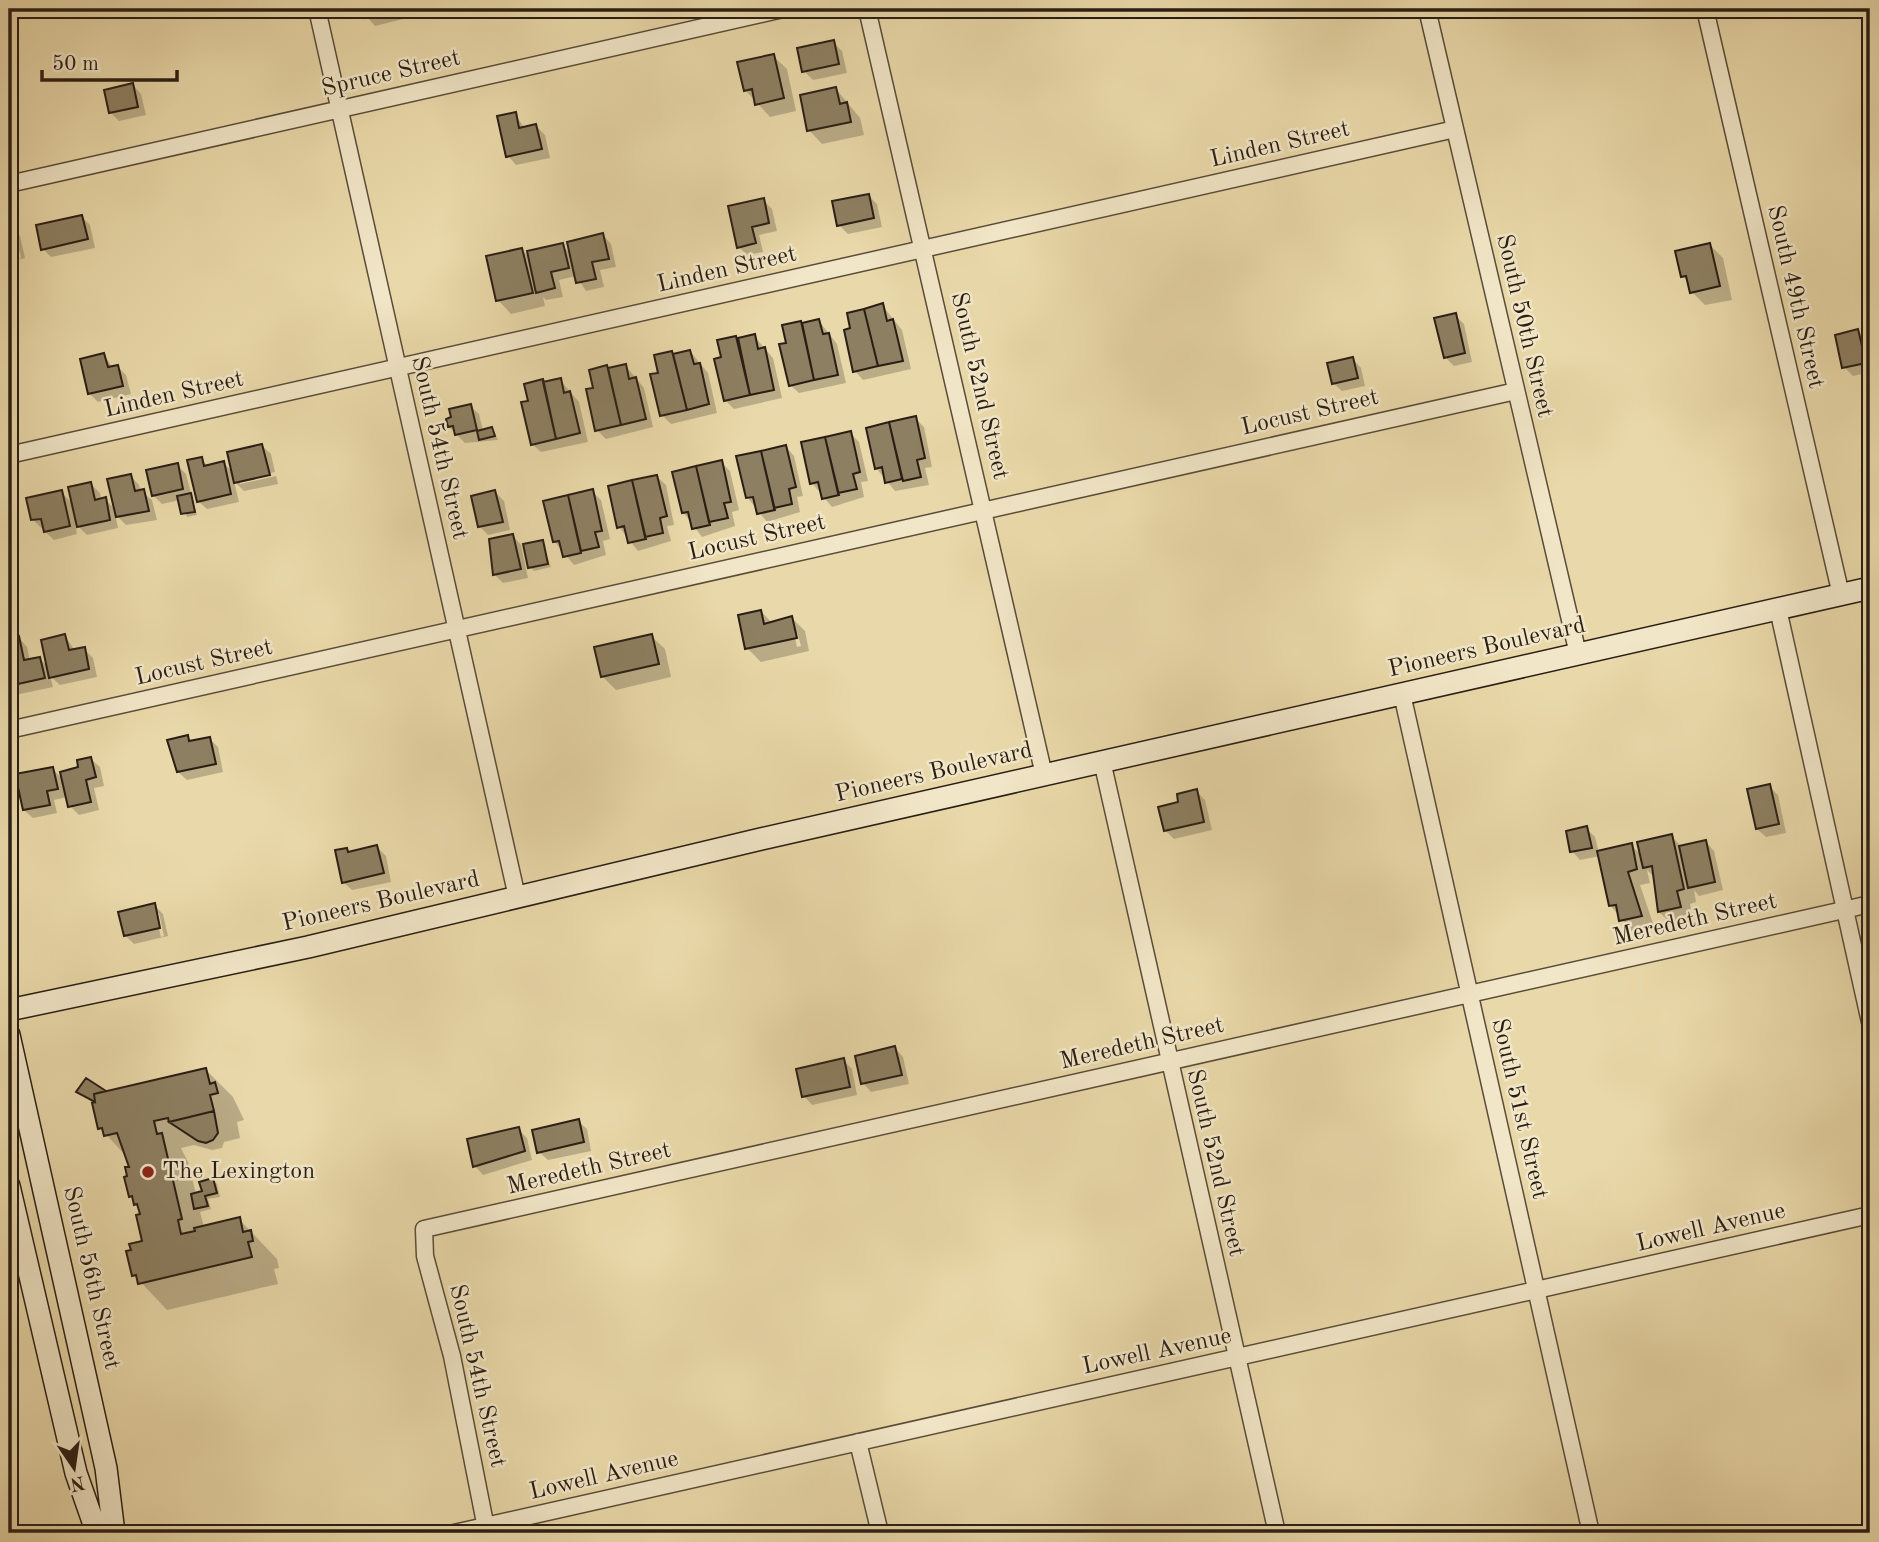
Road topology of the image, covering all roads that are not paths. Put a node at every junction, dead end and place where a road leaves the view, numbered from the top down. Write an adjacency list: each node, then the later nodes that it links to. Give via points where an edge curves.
1 (317, 9): 6 (street, South 54th Street)
2 (783, 9): 6 (street, Spruce Street)
3 (867, 9): 9 (street, South 52nd Street)
4 (1427, 9): 7 (street, South 50th Street)
5 (1705, 9): 15 (street, South 49th Street)
6 (340, 109): 8 (street, Spruce Street); 10 (street, South 54th Street)
7 (1455, 129): 9 (street, Linden Street); 11 (street, South 50th Street)
8 (9, 184)
9 (923, 249): 10 (street, Linden Street); 13 (street, South 52nd Street)
10 (398, 367): 12 (street, Linden Street); 17 (street, South 54th Street)
11 (1516, 391): 13 (street, Locust Street); 18 (street, South 50th Street)
12 (9, 455)
13 (984, 510): 17 (street, Locust Street); 22 (street, South 52nd Street)
14 (1870, 588): 15 (main road, Pioneers Boulevard)
15 (1841, 595): 16 (main road, Pioneers Boulevard)
16 (1778, 609): 18 (main road, Pioneers Boulevard); 25 (street)
17 (457, 629): 20 (street, Locust Street); 23 (street, South 54th Street)
18 (1578, 654): 19 (main road, Pioneers Boulevard)
19 (1402, 694): 21 (main road, Pioneers Boulevard); 26 (street, South 51st Street)
20 (9, 730)
21 (1102, 761): 22 (main road, Pioneers Boulevard); 30 (street, South 52nd Street)
22 (1044, 775): 23 (main road, Pioneers Boulevard)
23 (517, 897): 27 (main road, Pioneers Boulevard, via 282,953)
24 (1870, 904): 25 (street, Meredeth Street)
25 (1845, 910): 26 (street, Meredeth Street); 28 (street)
26 (1470, 994): 30 (street, Meredeth Street); 34 (street, South 51st Street)
27 (9, 1010)
28 (1870, 1022)
29 (9, 1035): 39 (main road, South 56th Street, via 106,1468)
30 (1169, 1061): 33 (street, Meredeth Street); 35 (street, South 52nd Street)
31 (9, 1186): 38 (main road, via 76,1473)
32 (1870, 1215): 34 (street, Lowell Avenue)
33 (424, 1229): 37 (street, South 54th Street, via 425,1256 455,1367)
34 (1536, 1291): 35 (street, Lowell Avenue); 43 (street, South 51st Street)
35 (1236, 1358): 36 (street, Lowell Avenue); 42 (street, South 52nd Street)
36 (858, 1442): 37 (street, Lowell Avenue); 41 (street)
37 (486, 1530): 40 (street, Lowell Avenue)
38 (97, 1533)
39 (114, 1533)
40 (454, 1533)
41 (880, 1533)
42 (1277, 1533)
43 (1591, 1533)

